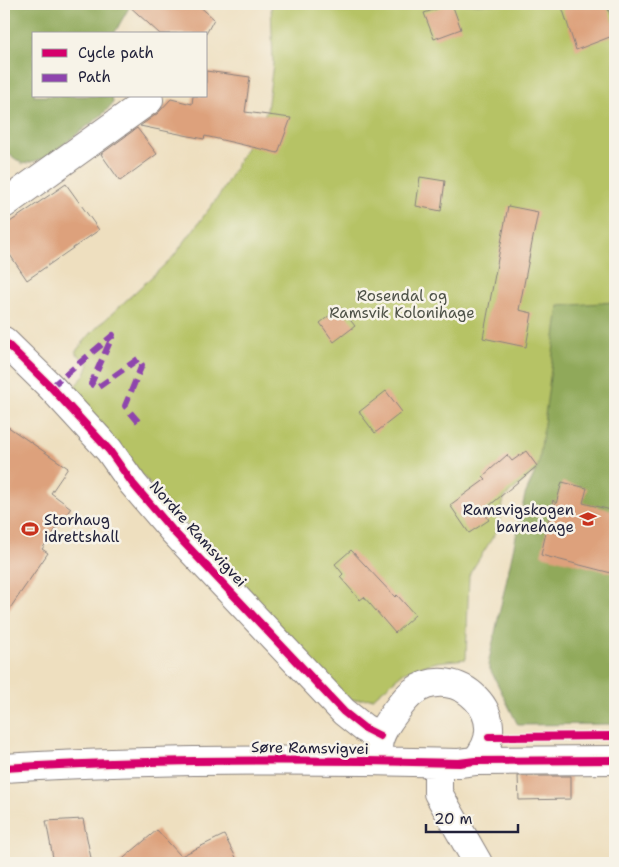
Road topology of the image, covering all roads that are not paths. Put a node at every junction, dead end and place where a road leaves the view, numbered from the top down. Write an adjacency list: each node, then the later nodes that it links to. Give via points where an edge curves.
1 (149, 100): 2 (street)
2 (4, 204)
3 (4, 341): 4 (street, Nordre Ramsvigvei, via 109,450 174,532 344,712)
4 (380, 736): 5 (street, Søre Ramsvigvei, via 412,692 428,684 456,685 475,697 487,714 489,738); 7 (street, Søre Ramsvigvei, via 378,751)
5 (475, 760): 6 (street, Søre Ramsvigvei); 8 (street, Søre Ramsvigvei, via 470,763)
6 (615, 760)
7 (382, 763): 8 (street, Søre Ramsvigvei); 9 (street, Søre Ramsvigvei, via 297,760 142,762)
8 (438, 763): 10 (street, via 438,793)
9 (4, 768)
10 (478, 863)

